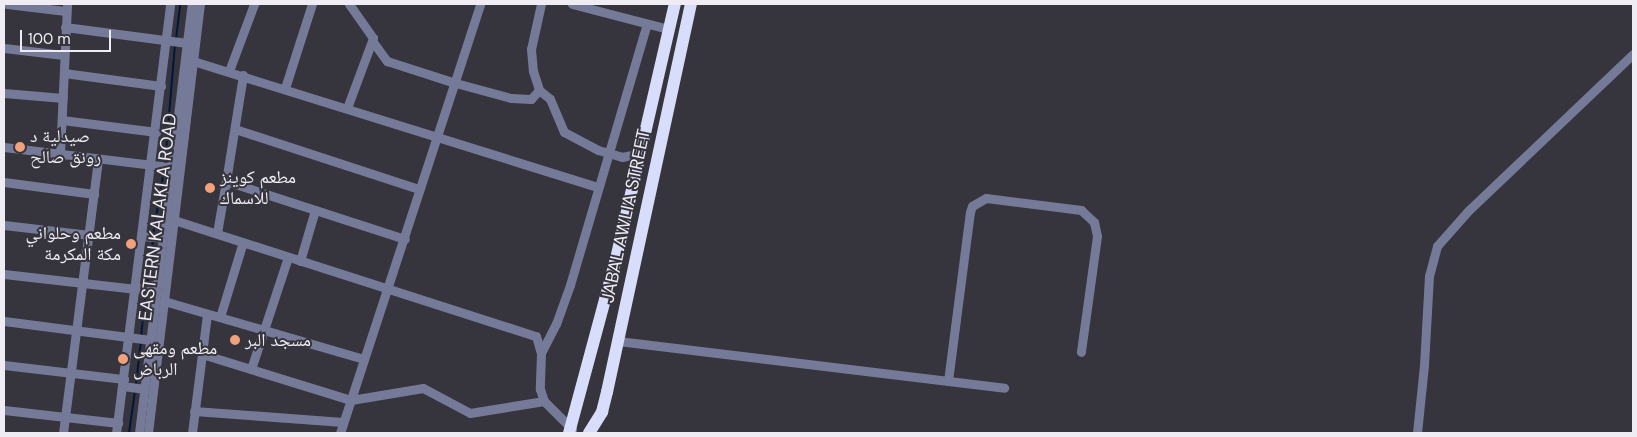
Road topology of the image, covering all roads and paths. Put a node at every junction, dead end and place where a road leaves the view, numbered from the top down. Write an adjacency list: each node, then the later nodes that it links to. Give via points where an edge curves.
1 (7, 4): 13 (street)
2 (170, 4): 17 (street)
3 (192, 4): 19 (street, EASTERN KALAKLA ROAD)
4 (200, 4): 23 (street, EASTERN KALAKLA ROAD)
5 (254, 4): 24 (street)
6 (312, 4): 29 (street)
7 (349, 4): 18 (street, via 372,34)
8 (480, 4): 27 (street)
9 (542, 4): 30 (street, via 531,49)
10 (572, 4): 14 (street)
11 (675, 4): 16 (highway, JABAL AWLIA STREET)
12 (691, 4): 74 (highway, JABAL AWLIA STREET)
13 (66, 7): 15 (street)
14 (647, 24): 16 (street); 39 (street)
15 (66, 27): 17 (street); 22 (street)
16 (669, 29): 40 (highway, JABAL AWLIA STREET)
17 (166, 40): 19 (street); 28 (street)
18 (373, 42): 27 (street, via 387,61); 33 (street)
19 (187, 43): 44 (street, EASTERN KALAKLA ROAD)
20 (4, 48): 22 (street)
21 (1633, 54): 101 (street, via 1469,210 1437,246 1429,276)
22 (64, 55): 25 (street)
23 (193, 60): 24 (street); 44 (street, EASTERN KALAKLA ROAD)
24 (229, 71): 26 (street)
25 (64, 73): 28 (street); 32 (street)
26 (243, 75): 29 (street); 35 (street)
27 (455, 83): 30 (street, via 511,98 531,99); 37 (street)
28 (161, 86): 36 (street)
29 (285, 88): 33 (street)
30 (539, 90): 39 (street, via 550,99 564,132)
31 (4, 93): 32 (street)
32 (63, 98): 34 (street)
33 (347, 108): 37 (street)
34 (62, 120): 36 (street); 41 (street)
35 (235, 129): 45 (street); 48 (street)
36 (156, 132): 43 (street)
37 (437, 137): 47 (street); 48 (street)
38 (4, 147): 41 (street)
39 (608, 152): 40 (street, via 630,157); 47 (street)
40 (640, 153): 93 (highway, JABAL AWLIA STREET)
41 (60, 154): 42 (street)
42 (98, 159): 43 (street); 49 (street)
43 (152, 166): 44 (street); 55 (street)
44 (176, 168): 51 (street, EASTERN KALAKLA ROAD); 56 (street, EASTERN KALAKLA ROAD)
45 (226, 181): 50 (street); 53 (street)
46 (4, 182): 49 (street)
47 (598, 187): 76 (street, via 570,285)
48 (419, 189): 57 (street)
49 (94, 194): 54 (street)
50 (315, 210): 57 (street); 60 (street)
51 (174, 220): 53 (street); 66 (street, EASTERN KALAKLA ROAD)
52 (4, 225): 54 (street)
53 (217, 233): 58 (street)
54 (89, 235): 62 (street)
55 (142, 236): 56 (street); 64 (street)
56 (164, 238): 63 (street, EASTERN KALAKLA ROAD)
57 (404, 239): 65 (street)
58 (243, 242): 59 (street); 68 (street)
59 (288, 256): 60 (street); 71 (street)
60 (300, 261): 65 (street)
61 (4, 274): 62 (street)
62 (82, 284): 64 (street); 70 (street)
63 (158, 284): 64 (street); 73 (street, EASTERN KALAKLA ROAD)
64 (136, 289): 72 (street)
65 (388, 290): 76 (street, via 536,336); 78 (street)
66 (164, 301): 67 (street); 97 (street, EASTERN KALAKLA ROAD)
67 (207, 314): 68 (street); 77 (street)
68 (220, 318): 71 (street)
69 (4, 320): 70 (street)
70 (76, 330): 72 (street); 81 (street)
71 (265, 331): 78 (street); 80 (street)
72 (129, 337): 73 (street); 83 (street)
73 (151, 340): 85 (street, EASTERN KALAKLA ROAD)
74 (618, 341): 82 (street); 100 (highway, JABAL AWLIA STREET, via 602,412)
75 (1082, 352): 82 (street, via 1097,236 1094,222 1081,210 986,198 972,206 970,212)
76 (541, 353): 87 (street, via 540,389)
77 (202, 354): 80 (street); 89 (street)
78 (364, 359): 86 (street)
79 (4, 365): 81 (street)
80 (251, 369): 86 (street)
81 (71, 373): 83 (street); 90 (street)
82 (948, 381): 84 (street)
83 (123, 382): 85 (street); 92 (street)
84 (1004, 388)
85 (145, 389): 96 (street, EASTERN KALAKLA ROAD)
86 (351, 400): 87 (street, via 423,388 470,413); 91 (street)
87 (544, 401): 93 (street)
88 (4, 410): 90 (street)
89 (194, 411): 91 (street); 98 (street)
90 (65, 418): 92 (street); 94 (street)
91 (343, 422): 99 (street)
92 (118, 423): 95 (street)
93 (571, 431)
94 (63, 433)
95 (116, 433)
96 (140, 433)
97 (148, 433)
98 (192, 433)
99 (340, 433)
100 (589, 433)
101 (1417, 433)

